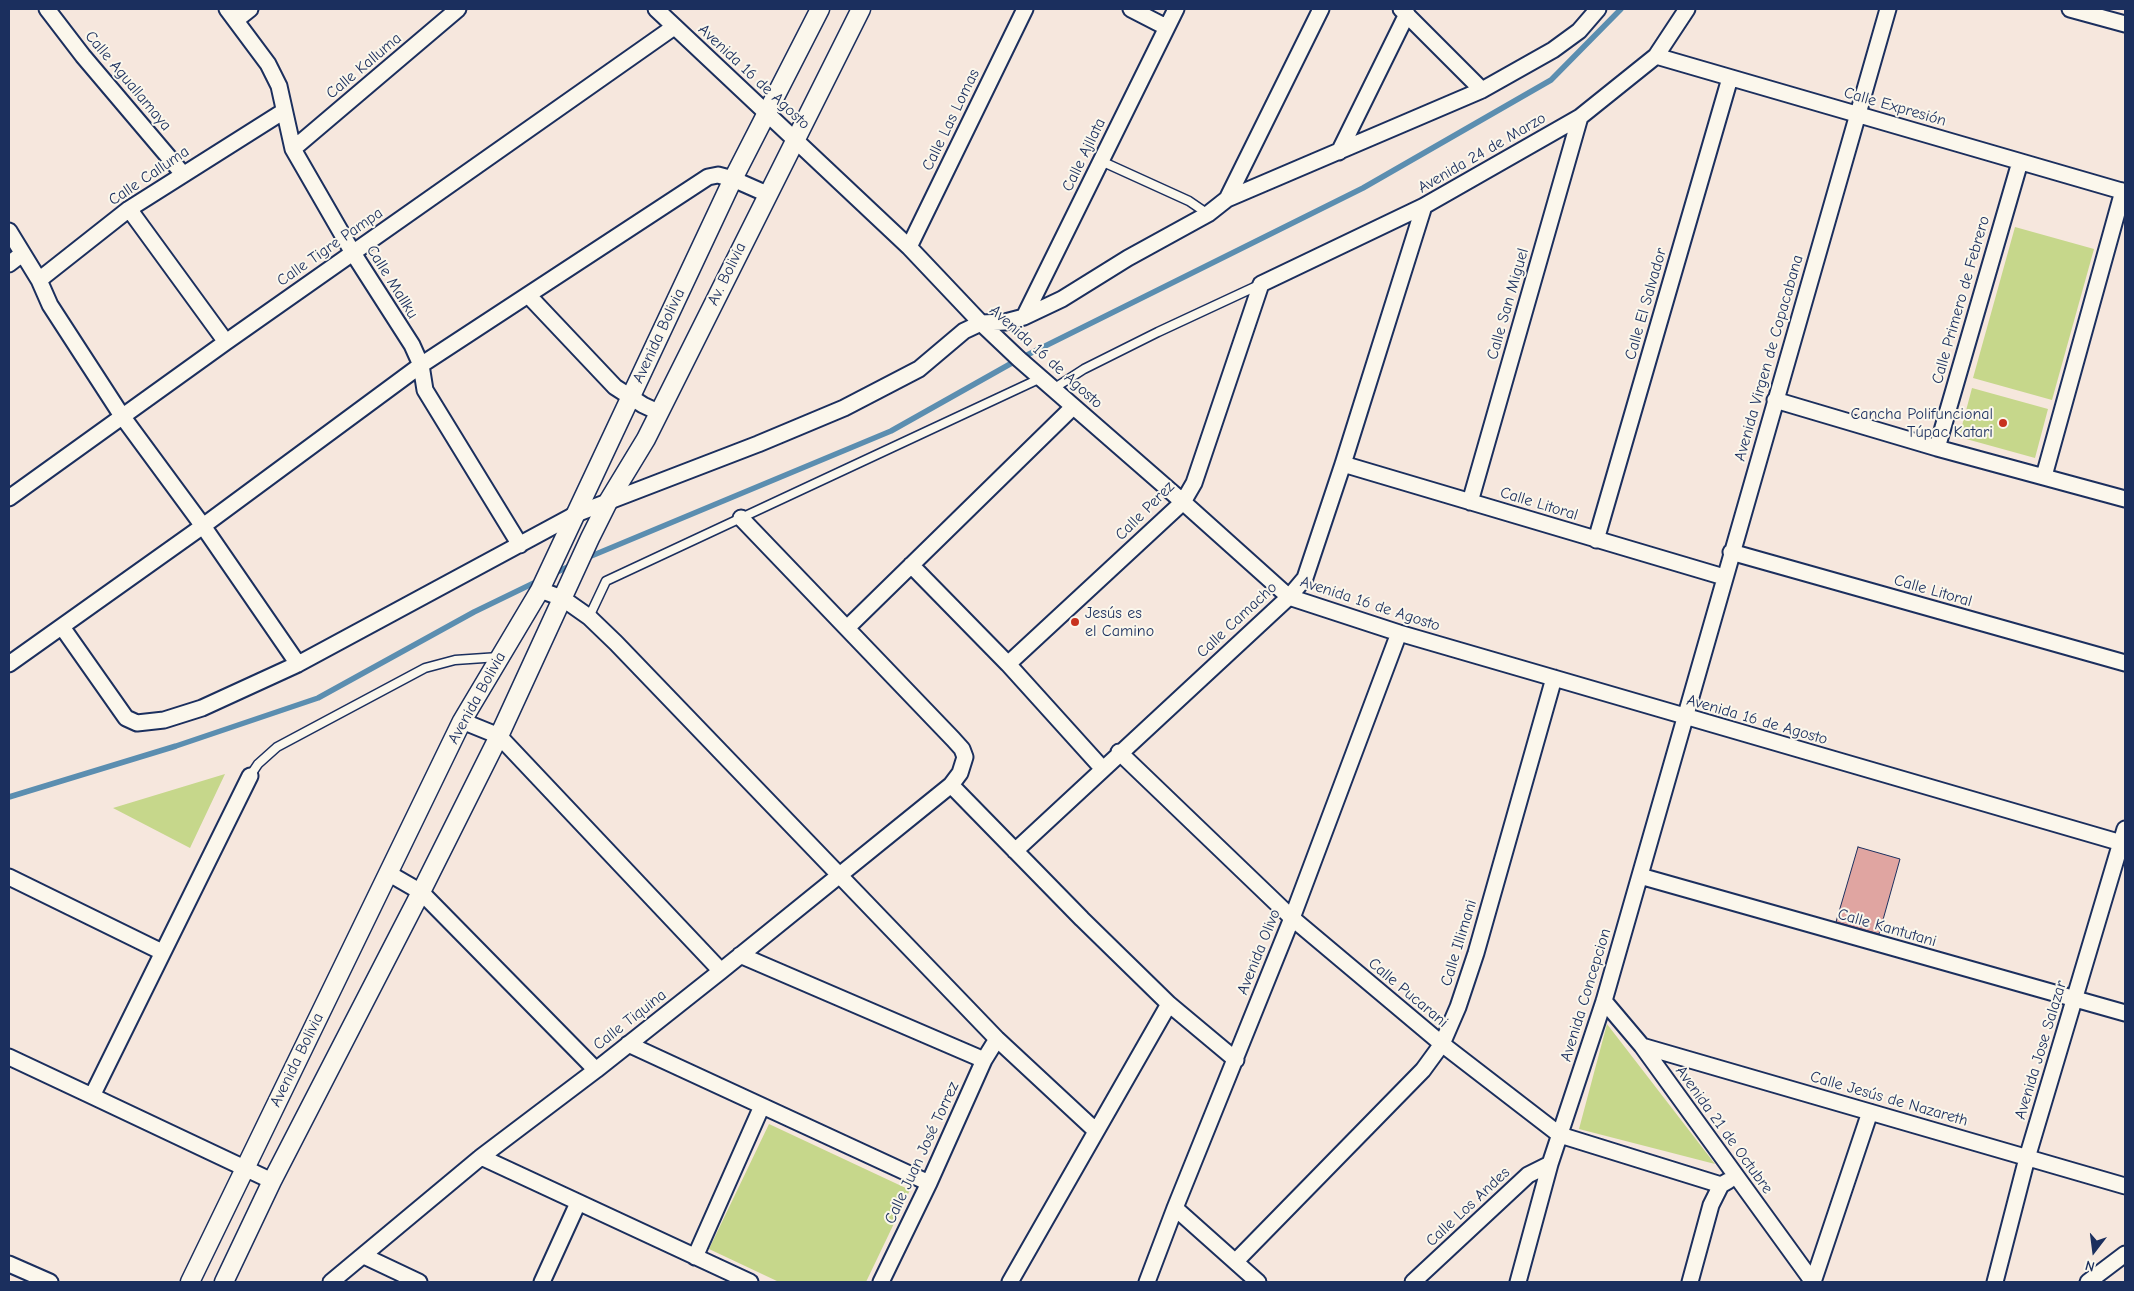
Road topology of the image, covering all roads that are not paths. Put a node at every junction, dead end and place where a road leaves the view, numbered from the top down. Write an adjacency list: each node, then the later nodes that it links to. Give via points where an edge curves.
1 (47, 9): 32 (street, Calle Aguallamaya)
2 (250, 9): 16 (street)
3 (458, 9): 28 (street, Calle Kalluma)
4 (656, 9): 19 (street, Avenida 16 de Agosto)
5 (820, 9): 24 (street)
6 (861, 9): 27 (street, Av. Bolivia)
7 (1025, 9): 41 (street, Calle Las Lomas)
8 (1131, 9): 18 (street)
9 (1176, 9): 18 (street, Calle Ajllata)
10 (1321, 9): 36 (street)
11 (1598, 9): 22 (street, via 1579,31 1553,50)
12 (1687, 9): 20 (street, Avenida 24 de Marzo)
13 (1888, 9): 25 (street, Avenida Virgen de Copacabana)
14 (2070, 9): 17 (street)
15 (1404, 12): 22 (street); 29 (street)
16 (232, 14): 23 (street, Calle Mallku, via 268,64 279,86)
17 (2125, 24)
18 (1166, 26): 30 (street, Calle Ajllata)
19 (674, 27): 24 (street, Avenida 16 de Agosto); 42 (street, Calle Tigre Pampa)
20 (1656, 56): 21 (street, Calle Expresión); 26 (street, Avenida 24 de Marzo)
21 (1730, 78): 25 (street, Calle Expresión); 70 (street, Calle El Salvador)
22 (1482, 90): 29 (street)
23 (284, 110): 28 (street, Calle Mallku); 32 (street, Calle Calluma)
24 (766, 114): 27 (street, Avenida 16 de Agosto); 33 (street, Avenida Bolivia)
25 (1858, 115): 31 (street, Calle Expresión); 55 (street, Avenida Virgen de Copacabana)
26 (1580, 117): 37 (street, Avenida 24 de Marzo); 66 (street, Calle San Miguel)
27 (795, 139): 35 (street, Av. Bolivia); 41 (street, Avenida 16 de Agosto)
28 (294, 149): 42 (street, Calle Mallku)
29 (1339, 152): 36 (street)
30 (1100, 161): 39 (lane, via 1189,201); 48 (street, Calle Ajllata)
31 (2020, 162): 34 (street, Calle Expresión); 59 (street, Calle Primero de Febrero)
32 (184, 174): 38 (street, Calle Calluma)
33 (733, 179): 35 (street); 47 (street, via 718,175 708,177); 54 (street, Avenida Bolivia)
34 (2124, 192): 61 (street)
35 (767, 194): 57 (street, Av. Bolivia)
36 (1227, 199): 39 (street)
37 (1424, 206): 46 (street, Avenida 24 de Marzo); 60 (street, Calle Camacho)
38 (129, 208): 45 (street, Calle Calluma); 50 (street)
39 (1208, 214): 48 (street, via 1062,299)
40 (9, 231): 43 (street)
41 (909, 247): 49 (street, Avenida 16 de Agosto)
42 (353, 253): 50 (street, Calle Tigre Pampa); 51 (street, Calle Mallku, via 412,345)
43 (22, 254): 44 (street); 45 (street)
44 (9, 264)
45 (39, 280): 58 (street, via 50,305)
46 (1261, 284): 53 (lane, via 1084,369); 65 (street, Calle Perez, via 1194,483)
47 (528, 295): 51 (street); 54 (street, via 602,374)
48 (1024, 316): 49 (street, via 1005,322)
49 (981, 323): 52 (street, Avenida 16 de Agosto); 64 (street, via 964,331 919,369 844,408)
50 (226, 342): 58 (street, Calle Tigre Pampa)
51 (421, 365): 69 (street); 71 (street, Calle Mallku, via 425,390)
52 (1041, 378): 53 (street, Avenida 16 de Agosto); 68 (lane)
53 (1053, 389): 56 (street, Avenida 16 de Agosto)
54 (630, 398): 57 (street); 67 (street, Avenida Bolivia)
55 (1775, 400): 59 (street); 72 (street, Avenida Virgen de Copacabana)
56 (1074, 407): 65 (street, Avenida 16 de Agosto); 73 (street)
57 (658, 412): 64 (street, Av. Bolivia)
58 (122, 416): 62 (street, Calle Tigre Pampa); 69 (street)
59 (1937, 448): 61 (street)
60 (1343, 464): 66 (street, Calle Litoral); 76 (street, Calle Camacho, via 1304,578)
61 (2044, 476): 63 (street)
62 (9, 498)
63 (2125, 499)
64 (610, 500): 67 (street); 77 (street, Av. Bolivia)
65 (1183, 502): 76 (street, Avenida 16 de Agosto); 86 (street, Calle Perez)
66 (1470, 502): 70 (street, Calle Litoral)
67 (576, 514): 71 (street); 75 (street, Avenida Bolivia)
68 (741, 518): 78 (lane, via 606,581); 80 (street, Calle Tiquina)
69 (203, 526): 79 (street); 85 (street)
70 (1596, 540): 74 (street, Calle Litoral)
71 (520, 545): 85 (street)
72 (1732, 552): 74 (street, Avenida Virgen de Copacabana); 83 (street, Calle Litoral)
73 (912, 565): 80 (street); 86 (street)
74 (1724, 577): 88 (street, Avenida Virgen de Copacabana)
75 (540, 590): 77 (street); 82 (street, Avenida Bolivia)
76 (1289, 597): 81 (street, Avenida 16 de Agosto); 91 (street, Calle Camacho)
77 (562, 598): 78 (street); 90 (street, Avenida Bolivia)
78 (589, 617): 98 (street)
79 (62, 627): 84 (street); 85 (street, via 126,718 137,723 164,720 202,708)
80 (847, 628): 94 (street, Calle Tiquina, via 962,749 964,764)
81 (1399, 633): 87 (street, Avenida 16 de Agosto); 102 (street, Avenida Olivo)
82 (499, 657): 89 (street, Avenida Bolivia); 93 (lane, via 455,660 425,668 277,747 262,759)
83 (2125, 663)
84 (9, 664)
85 (298, 664)
86 (1008, 664): 92 (street)
87 (1554, 678): 88 (street, Avenida 16 de Agosto); 112 (street, Calle Illimani, via 1476,953)
88 (1684, 717): 95 (street, Avenida 16 de Agosto); 99 (street, Avenida Concepcion)
89 (462, 721): 90 (street); 97 (street, Avenida Bolivia)
90 (498, 736): 101 (street, Avenida Bolivia); 105 (street)
91 (1119, 752): 92 (street, Calle Camacho); 102 (street, Calle Pucarani)
92 (1102, 768): 96 (street, Calle Camacho)
93 (250, 776): 103 (street)
94 (951, 784): 96 (street); 98 (street, Calle Tiquina)
95 (2124, 839): 106 (street, Avenida Jose Salazar)
96 (1015, 851): 108 (street)
97 (388, 873): 101 (street); 126 (street, Avenida Bolivia)
98 (840, 874): 104 (street, Calle Tiquina); 110 (street)
99 (1640, 876): 106 (street, Calle Kantutani); 107 (street, Avenida Concepcion)
100 (9, 878): 103 (street)
101 (421, 892): 117 (street); 128 (street, Avenida Bolivia)
102 (1292, 918): 112 (street, Calle Pucarani); 116 (street, Avenida Olivo)
103 (162, 952): 118 (street)
104 (740, 955): 105 (street, Calle Tiquina); 115 (street)
105 (721, 971): 111 (street, Calle Tiquina)
106 (2074, 999): 109 (street, Calle Kantutani); 124 (street, Avenida Jose Salazar)
107 (1604, 1001): 113 (street, Avenida 21 de Octubre); 122 (street, Avenida Concepcion)
108 (1169, 1004): 116 (street); 121 (street)
109 (2125, 1014)
110 (997, 1039): 115 (street, Calle Juan José Torrez); 121 (street)
111 (628, 1044): 117 (street, Calle Tiquina); 119 (street)
112 (1442, 1044): 122 (street, Calle Pucarani); 137 (street, Calle Illimani, via 1423,1070)
113 (1642, 1046): 120 (street, Calle Jesús de Nazareth); 127 (street, Avenida 21 de Octubre)
114 (9, 1057): 118 (street)
115 (984, 1060): 129 (street, Calle Juan José Torrez)
116 (1236, 1060): 133 (street, Avenida Olivo)
117 (596, 1070): 123 (street, Calle Tiquina)
118 (92, 1096): 126 (street)
119 (762, 1106): 129 (street); 136 (street)
120 (1870, 1112): 124 (street, Calle Jesús de Nazareth); 154 (street)
121 (1096, 1131): 148 (street)
122 (1560, 1135): 125 (street, Avenida Concepcion); 130 (street, Calle Pucarani)
123 (481, 1158): 132 (street); 135 (street, Calle Tiquina)
124 (2026, 1158): 131 (street, Calle Jesús de Nazareth); 155 (street, Avenida Jose Salazar)
125 (1550, 1164): 151 (street, Calle Los Andes, via 1528,1175); 152 (street, Avenida Concepcion)
126 (245, 1168): 128 (street); 141 (street, Avenida Bolivia)
127 (1736, 1176): 130 (street); 154 (street, Avenida 21 de Octubre)
128 (272, 1181): 142 (street, Avenida Bolivia)
129 (928, 1183): 147 (street, Calle Juan José Torrez)
130 (1721, 1185): 153 (street, via 1711,1205)
131 (2125, 1186)
132 (578, 1203): 136 (street); 145 (street)
133 (1175, 1208): 137 (street); 149 (street, Avenida Olivo)
134 (2125, 1254): 156 (street)
135 (364, 1256): 143 (street, Calle Tiquina); 144 (street)
136 (695, 1257): 146 (street)
137 (1236, 1261): 150 (street)
138 (9, 1264): 139 (street)
139 (23, 1277): 140 (street)
140 (50, 1282)
141 (190, 1282)
142 (224, 1282)
143 (331, 1282)
144 (419, 1282)
145 (542, 1282)
146 (750, 1282)
147 (881, 1282)
148 (1010, 1282)
149 (1147, 1282)
150 (1258, 1282)
151 (1413, 1282)
152 (1518, 1282)
153 (1690, 1282)
154 (1813, 1282)
155 (1995, 1282)
156 (2088, 1282)

